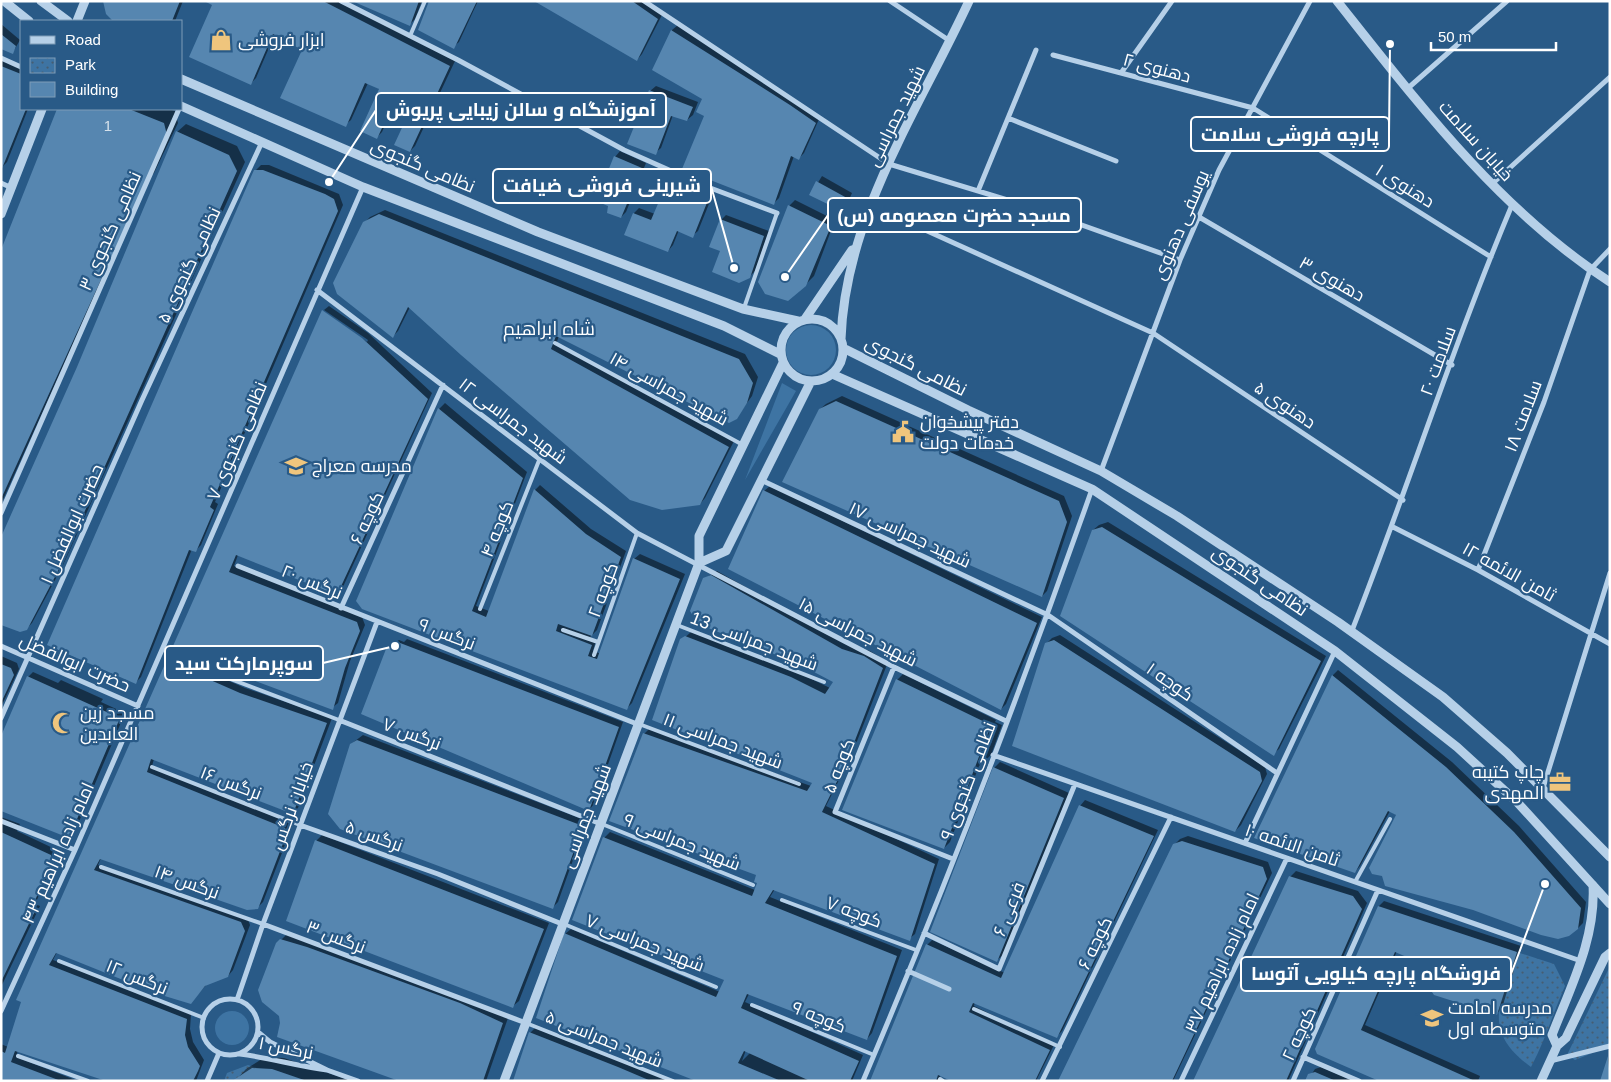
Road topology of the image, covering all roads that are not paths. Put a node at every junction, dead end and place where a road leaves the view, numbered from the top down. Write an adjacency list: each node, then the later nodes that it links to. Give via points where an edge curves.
1 (4, 1): 13 (street)
2 (41, 1): 14 (street)
3 (85, 1): 15 (street)
4 (341, 1): 16 (street)
5 (425, 1): 16 (lane)
6 (644, 1): 33 (street)
7 (890, 1): 17 (street)
8 (969, 1): 17 (street, شهید جمراسی)
9 (1172, 1): 22 (street)
10 (1310, 1): 27 (street, یوسفی دهنوی)
11 (1337, 1): 25 (street, خیابان سلامت)
12 (1507, 1): 25 (street)
13 (28, 20)
14 (67, 20)
15 (77, 20)
16 (410, 36): 42 (street, via 624,150)
17 (951, 41): 33 (street, شهید جمراسی)
18 (1036, 50): 30 (street)
19 (1053, 54): 22 (street, دهنوی ۲)
20 (1, 58): 21 (street)
21 (20, 66)
22 (1120, 72): 27 (street, دهنوی ۲)
23 (1610, 77): 35 (street)
24 (182, 79): 51 (street, نظامی گنجوی, via 538,232)
25 (1407, 89): 35 (street, خیابان سلامت)
26 (182, 106): 31 (street)
27 (1253, 108): 43 (street, یوسفی دهنوی, via 1219,170); 46 (street, دهنوی ۱)
28 (42, 110): 37 (street)
29 (179, 110): 69 (street, نظامی گنجوی ۳)
30 (1008, 118): 32 (street); 38 (street)
31 (262, 142): 36 (street); 62 (street, نظامی گنجوی ۵)
32 (1116, 161)
33 (889, 164): 38 (street); 40 (street, شهید جمراسی)
34 (1, 183): 37 (street)
35 (1492, 184): 39 (street, خیابان سلامت)
36 (363, 187): 50 (street, نظامی گنجوی ۷); 56 (street, via 724,326)
37 (12, 188): 41 (street)
38 (978, 191): 47 (street)
39 (1512, 205): 46 (street, سلامت ۲۰); 48 (street, خیابان سلامت)
40 (872, 206): 44 (street, شهید جمراسی); 53 (street, دهنوی ۵)
41 (1, 214)
42 (777, 214): 51 (lane)
43 (1199, 217): 47 (street, یوسفی دهنوی); 58 (street, دهنوی ۳)
44 (855, 246): 52 (street); 55 (street, via 842,314)
45 (1610, 249): 48 (street)
46 (1491, 257): 58 (street, سلامت ۲۰)
47 (1180, 260): 53 (street, یوسفی دهنوی)
48 (1590, 270): 49 (street, خیابان سلامت); 74 (street, سلامت ۱۸, via 1544,402)
49 (1610, 282)
50 (317, 290): 61 (street, شهید جمراسی ۱۲); 93 (street, نظامی گنجوی ۷)
51 (743, 309): 52 (street, نظامی گنجوی)
52 (802, 320): 55 (street, via 823,320 831,325); 56 (street, via 784,334)
53 (1153, 334): 65 (street, یوسفی دهنوی); 68 (street, دهنوی ۵)
54 (556, 343): 63 (lane, شهید جمراسی ۱۴)
55 (842, 343): 59 (street, via 839,366); 65 (street, نظامی گنجوی, via 968,410)
56 (780, 354): 57 (street)
57 (783, 363): 60 (street, via 794,376); 63 (street, شهید جمراسی)
58 (1452, 365): 68 (street, سلامت ۲۰)
59 (832, 374): 60 (street, via 819,381); 67 (street, نظامی گنجوی)
60 (811, 381): 66 (street)
61 (443, 385): 64 (street, شهید جمراسی ۱۲); 76 (street, کوچه ۶)
62 (142, 400): 89 (street, حضرت ابوالفضل ۱)
63 (743, 445): 72 (street, شهید جمراسی, via 699,536)
64 (540, 458): 71 (street, شهید جمراسی ۱۲); 77 (lane, کوچه ۴)
65 (1101, 470): 82 (street, نظامی گنجوی, via 1177,516)
66 (760, 480): 72 (street, via 726,551); 78 (street, شهید جمراسی ۱۷)
67 (1092, 489): 78 (street, نظامی گنجوی ۹); 87 (street, نظامی گنجوی)
68 (1403, 500): 70 (street, سلامت ۲۰)
69 (1, 513)
70 (1393, 527): 74 (street, ثامن الائمه ۱۲); 82 (street, سلامت ۲۰)
71 (637, 533): 72 (street, شهید جمراسی ۱۲); 84 (lane, کوچه ۲)
72 (699, 563): 80 (street, شهید جمراسی); 91 (street, شهید جمراسی ۱۵)
73 (238, 566): 76 (street, نرگس ۲۰)
74 (1478, 570): 83 (street, ثامن الائمه ۱۲)
75 (1610, 573): 83 (street)
76 (341, 608): 79 (street, نرگس ۲۰)
77 (480, 609)
78 (1048, 615): 96 (street, نظامی گنجوی ۹); 100 (street, کوچه ۱)
79 (377, 622): 95 (street, خیابان نرگس); 97 (street, نرگس ۹)
80 (675, 624): 92 (lane, شهید جمراسی 13); 97 (street, شهید جمراسی)
81 (563, 630): 84 (lane)
82 (1351, 633): 103 (street, نظامی گنجوی, via 1443,698)
83 (1591, 634): 85 (street, ثامن الائمه ۱۲); 103 (street)
84 (598, 642): 88 (lane, کوچه ۲)
85 (1610, 644)
86 (1, 646): 89 (street, حضرت ابوالفضل)
87 (1335, 651): 100 (street); 117 (street, نظامی گنجوی, via 1463,753 1516,802)
88 (594, 655)
89 (28, 658): 93 (street, حضرت ابوالفضل); 94 (street, حضرت ابوالفضل ۱)
90 (191, 664): 95 (lane)
91 (894, 667): 96 (street, شهید جمراسی ۱۵); 113 (street, کوچه ۵, via 835,812)
92 (824, 682)
93 (138, 706): 110 (street, امام زاده ابراهیم ۴۳)
94 (1, 718)
95 (339, 720): 107 (street, نرگس ۷); 108 (street, خیابان نرگس)
96 (1006, 721): 98 (street, نظامی گنجوی ۹)
97 (638, 724): 101 (lane, شهید جمراسی ۱۱); 107 (street, شهید جمراسی)
98 (993, 755): 102 (street, ثامن الائمه ۱۰); 113 (street, نظامی گنجوی ۹)
99 (152, 767): 108 (lane, نرگس ۱۶)
100 (1276, 773): 109 (street)
101 (799, 784)
102 (1075, 784): 104 (street, ثامن الائمه ۱۰); 123 (street, فرعی ۶, via 999,969)
103 (1543, 788): 112 (street, نظامی گنجوی)
104 (1171, 817): 109 (street, ثامن الائمه ۱۰); 140 (street, کوچه ۶)
105 (1390, 819): 115 (lane)
106 (1, 821): 110 (street)
107 (601, 824): 116 (lane, شهید جمراسی ۹); 122 (street, شهید جمراسی)
108 (300, 825): 121 (street, خیابان نرگس); 122 (street, نرگس ۵, via 438,874)
109 (1245, 843): 111 (street, ثامن الائمه ۱۰)
110 (75, 850): 134 (street, امام زاده ابراهیم ۴۳)
111 (1287, 858): 115 (street, ثامن الائمه ۱۰); 155 (street, امام زاده ابراهیم ۳۷)
112 (1610, 858)
113 (953, 860): 123 (street, نظامی گنجوی ۹)
114 (101, 867): 121 (lane, نرگس ۱۴)
115 (1355, 882): 118 (street, ثامن الائمه ۱۰)
116 (753, 885)
117 (1593, 885): 120 (street, نظامی گنجوی); 127 (street, via 1592,926)
118 (1378, 890): 127 (street, ثامن الائمه ۱۰); 145 (street, کوچه ۲)
119 (782, 900): 124 (lane, کوچه ۷)
120 (1610, 904)
121 (263, 924): 131 (street, خیابان نرگس); 136 (street, نرگس ۳)
122 (562, 924): 129 (lane, شهید جمراسی ۷); 136 (street, شهید جمراسی)
123 (924, 933): 124 (street, نظامی گنجوی ۹)
124 (916, 950): 128 (street, نظامی گنجوی ۹)
125 (1610, 952): 138 (street, via 1566,1038)
126 (59, 961): 135 (lane, نرگس ۱۲)
127 (1581, 961): 138 (street, via 1552,1035)
128 (908, 971): 130 (street); 143 (street, نظامی گنجوی ۹)
129 (716, 987)
130 (949, 988)
131 (237, 1000): 135 (street, via 217,1003); 137 (street, via 256,1016)
132 (752, 1005): 143 (lane, کوچه ۹)
133 (974, 1009): 140 (lane)
134 (1, 1011)
135 (204, 1018): 141 (street, via 202,1026 206,1042)
136 (526, 1023): 151 (street, شهید جمراسی); 152 (lane, شهید جمراسی ۵)
137 (258, 1032): 142 (street, via 255,1041); 147 (street, نرگس ۱, via 270,1042)
138 (1556, 1046): 146 (street)
139 (1610, 1046): 146 (street)
140 (1060, 1047): 154 (street, کوچه ۶)
141 (219, 1053): 142 (street); 149 (street)
142 (240, 1054): 147 (street, نرگس ۱)
143 (874, 1055): 153 (street, نظامی گنجوی ۹)
144 (18, 1056): 148 (lane)
145 (1303, 1057): 156 (street, کوچه ۲); 157 (street)
146 (1550, 1061): 158 (street)
147 (327, 1070): 150 (street, نرگس ۱)
148 (88, 1081)
149 (208, 1081)
150 (358, 1081)
151 (504, 1081)
152 (673, 1081)
153 (863, 1081)
154 (1042, 1081)
155 (1181, 1081)
156 (1293, 1081)
157 (1359, 1081)
158 (1540, 1081)

